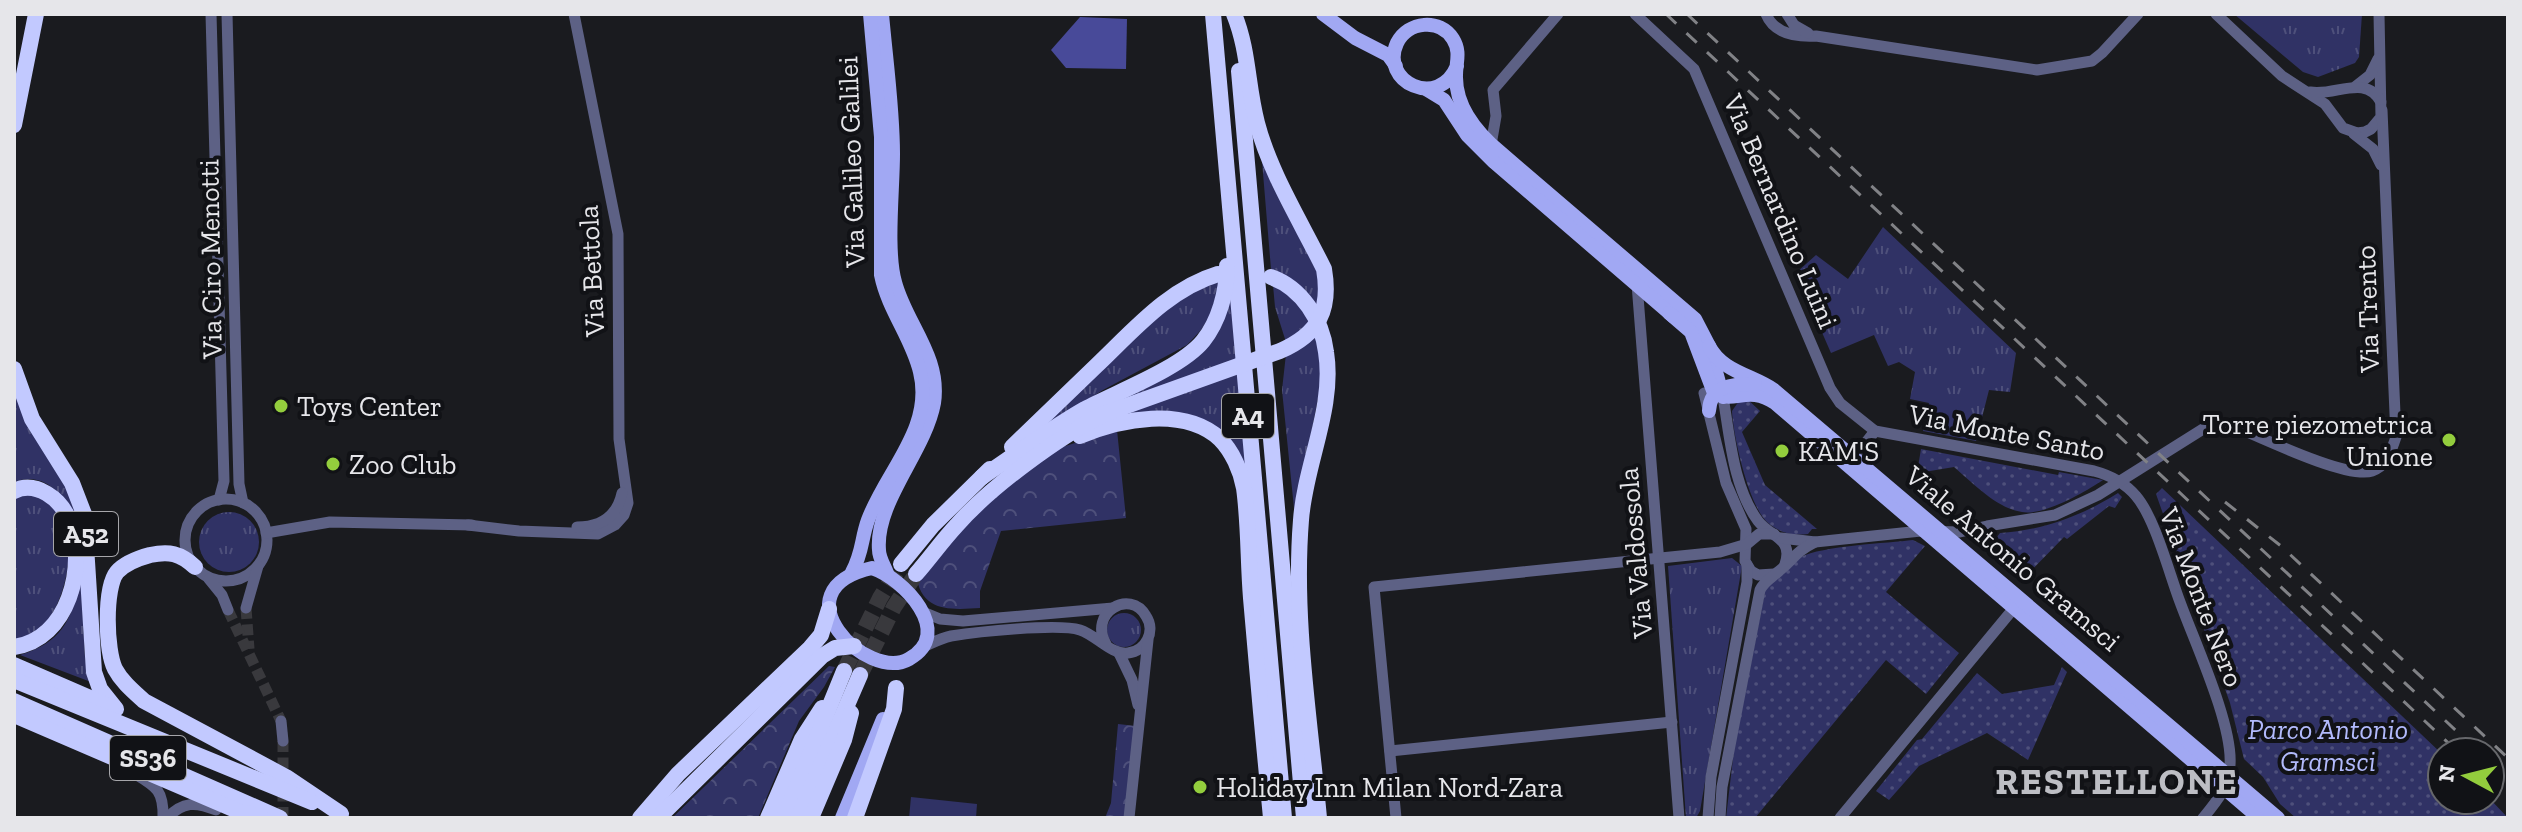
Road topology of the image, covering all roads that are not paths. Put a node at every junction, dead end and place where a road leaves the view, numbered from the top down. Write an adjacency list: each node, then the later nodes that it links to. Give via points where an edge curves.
1 (36, 14): 31 (highway)
2 (211, 14): 49 (street, Via Ciro Menotti, via 224,481)
3 (227, 14): 50 (street, Via Ciro Menotti)
4 (574, 14): 53 (street, Via Bettola, via 618,234 619,439 625,481 616,512 597,525 330,522)
5 (870, 14): 64 (main road, Via Galileo Galilei, via 881,137 881,275 920,370 923,399 913,437 867,522 862,553)
6 (882, 14): 62 (main road, Via Galileo Galilei, via 893,136 892,271 928,353 934,384 927,428 884,514 879,535 879,553)
7 (1211, 14): 46 (highway, via 1205,38 1227,256 1225,295 1210,331 1170,366 1064,421); 113 (highway, A4)
8 (1234, 14): 44 (highway, via 1244,39 1257,122 1324,269 1326,302 1305,337 1280,351 1104,414); 114 (highway, A4)
9 (1323, 14): 24 (main road, via 1388,55)
10 (1337, 14): 20 (main road, via 1371,38 1391,40)
11 (1419, 14): 20 (main road)
12 (1443, 14): 22 (main road)
13 (1558, 14): 33 (street, via 1493,90)
14 (1635, 14): 43 (street, Via Bernardino Luini, via 1694,69 1833,393)
15 (1766, 14): 21 (street, via 1787,33)
16 (1787, 14): 21 (street, via 1800,30)
17 (2138, 14): 21 (street, via 2092,61 2037,70)
18 (2216, 14): 28 (street, Via Trento)
19 (2379, 14): 23 (street, Via Trento)
20 (1406, 32): 22 (main road, via 1431,25); 24 (main road, via 1395,49)
21 (1816, 36)
22 (1452, 37): 25 (main road)
23 (2380, 47): 26 (street, via 2373,70); 29 (street, Via Trento)
24 (1396, 66): 27 (main road, via 1404,80)
25 (1457, 66): 27 (main road, via 1443,84); 33 (main road, Viale Antonio Gramsci, via 1463,106)
26 (2352, 87): 28 (street, via 2326,94); 29 (street, via 2371,90); 30 (street, via 2337,99)
27 (1422, 89): 37 (main road, via 1441,96 1467,135 1494,162)
28 (2305, 91): 30 (street, Via Trento)
29 (2381, 106): 32 (street, via 2381,117 2371,129); 34 (street, Via Trento)
30 (2335, 115): 32 (street, Via Trento)
31 (14, 125)
32 (2350, 132): 34 (street, Via Trento, via 2373,149)
33 (1491, 145): 38 (main road, Viale Antonio Gramsci, via 1695,319)
34 (2385, 179): 52 (street, Via Trento, via 2396,437 2389,457 2371,472 2346,472 2231,425 2211,424 2098,495 2055,515 1964,532)
35 (1218, 274): 46 (highway, via 1177,292 1147,317)
36 (1271, 277): 115 (highway, via 1308,305 1327,353 1326,390 1301,517 1298,574)
37 (1637, 284): 41 (main road, via 1691,332); 58 (street, Via Valdossola)
38 (1709, 346): 40 (main road, Viale Antonio Gramsci, via 1734,370); 41 (main road, Viale Antonio Gramsci)
39 (14, 369): 86 (highway, A52, via 32,419 72,483 84,514 94,672)
40 (1774, 390): 41 (main road, via 1752,384); 45 (main road, Viale Antonio Gramsci)
41 (1719, 393): 42 (main road); 51 (main road, Viale Antonio Gramsci, via 1754,394 1775,403); 54 (street, via 1739,480 1758,521)
42 (1709, 411): 56 (street)
43 (1875, 431): 45 (street); 47 (street, Via Monte Santo, via 2094,471)
44 (1046, 452): 65 (highway, via 986,496); 112 (highway, via 1132,419 1166,418 1205,429 1233,456 1243,486)
45 (1854, 458): 52 (main road, Viale Antonio Gramsci)
46 (982, 477): 62 (highway)
47 (2126, 487): 97 (street, Via Monte Nero, via 2144,507 2218,705 2230,749)
48 (14, 491): 76 (highway, A52, via 31,487 60,504 70,520 75,556 60,620 34,642)
49 (219, 500): 50 (street); 63 (street, via 200,509 188,526 185,546)
50 (243, 503): 53 (street, via 257,514)
51 (1921, 531): 52 (street); 55 (street); 69 (main road, Viale Antonio Gramsci)
52 (1941, 531): 97 (main road, Viale Antonio Gramsci)
53 (266, 533): 61 (street)
54 (1777, 536): 55 (street); 56 (street, via 1757,534); 60 (street, via 1787,551)
55 (1815, 542): 60 (street)
56 (1747, 544): 57 (street); 59 (street)
57 (1720, 552): 58 (street); 59 (street)
58 (1660, 556): 90 (street, Via Valdossola); 94 (street, via 1374,587)
59 (1746, 563): 66 (street, via 1758,575); 118 (street, via 1747,582)
60 (1785, 564): 66 (street)
61 (258, 565): 63 (street, via 232,581); 67 (street)
62 (894, 568): 64 (main road); 72 (main road)
63 (200, 571): 71 (street, via 216,586); 99 (highway, via 183,557 163,552 117,572 109,591 109,651 115,668 144,701 286,777)
64 (852, 572): 70 (main road, via 833,590)
65 (916, 574)
66 (1774, 574): 119 (street, via 1758,597)
67 (246, 608)
68 (1113, 608): 72 (street, via 963,621); 73 (street, via 1126,604 1141,610 1149,623); 74 (street, via 1102,623)
69 (2014, 608): 97 (main road, Viale Antonio Gramsci); 120 (street)
70 (829, 609): 75 (main road, via 838,634); 103 (highway, via 821,635 810,648 678,774)
71 (228, 610)
72 (923, 612): 77 (main road, via 927,635)
73 (1148, 639): 78 (street, via 1136,651); 87 (street)
74 (1106, 644): 77 (street, via 1063,627 949,637); 78 (street)
75 (854, 646): 79 (main road); 104 (highway, via 822,656)
76 (14, 647)
77 (918, 652): 79 (main road, via 893,664); 83 (main road)
78 (1119, 653): 87 (street)
79 (881, 663): 85 (main road, via 888,673)
80 (14, 665): 86 (highway)
81 (850, 679): 105 (highway, via 802,739); 106 (highway); 107 (highway); 108 (highway, via 844,740)
82 (14, 680): 96 (highway, SS36)
83 (896, 688): 85 (main road); 110 (highway, via 894,709)
84 (14, 701): 102 (highway, SS36)
85 (889, 704): 109 (main road)
86 (116, 709): 96 (highway, via 182,739)
87 (1140, 712): 111 (street)
88 (14, 715): 91 (highway)
89 (281, 721): 93 (street)
90 (1672, 722): 94 (street); 117 (street, Via Valdossola)
91 (33, 724): 92 (highway); 95 (highway)
92 (14, 728)
93 (283, 741)
94 (1390, 751): 116 (street)
95 (112, 757): 98 (highway); 100 (street, via 159,791)
96 (226, 768): 99 (highway, SS36)
97 (2227, 782): 121 (street); 122 (main road, Viale Antonio Gramsci); 123 (main road, Viale Antonio Gramsci)
98 (240, 812): 100 (street, via 228,814 191,803); 101 (highway)
99 (346, 816)
100 (165, 818)
101 (269, 818)
102 (280, 818)
103 (640, 818)
104 (658, 818)
105 (768, 818)
106 (784, 818)
107 (798, 818)
108 (811, 818)
109 (842, 818)
110 (855, 818)
111 (1129, 818)
112 (1271, 818)
113 (1284, 818)
114 (1304, 818)
115 (1319, 818)
116 (1396, 818)
117 (1679, 818)
118 (1705, 818)
119 (1720, 818)
120 (1840, 818)
121 (2203, 818)
122 (2259, 818)
123 (2278, 818)

